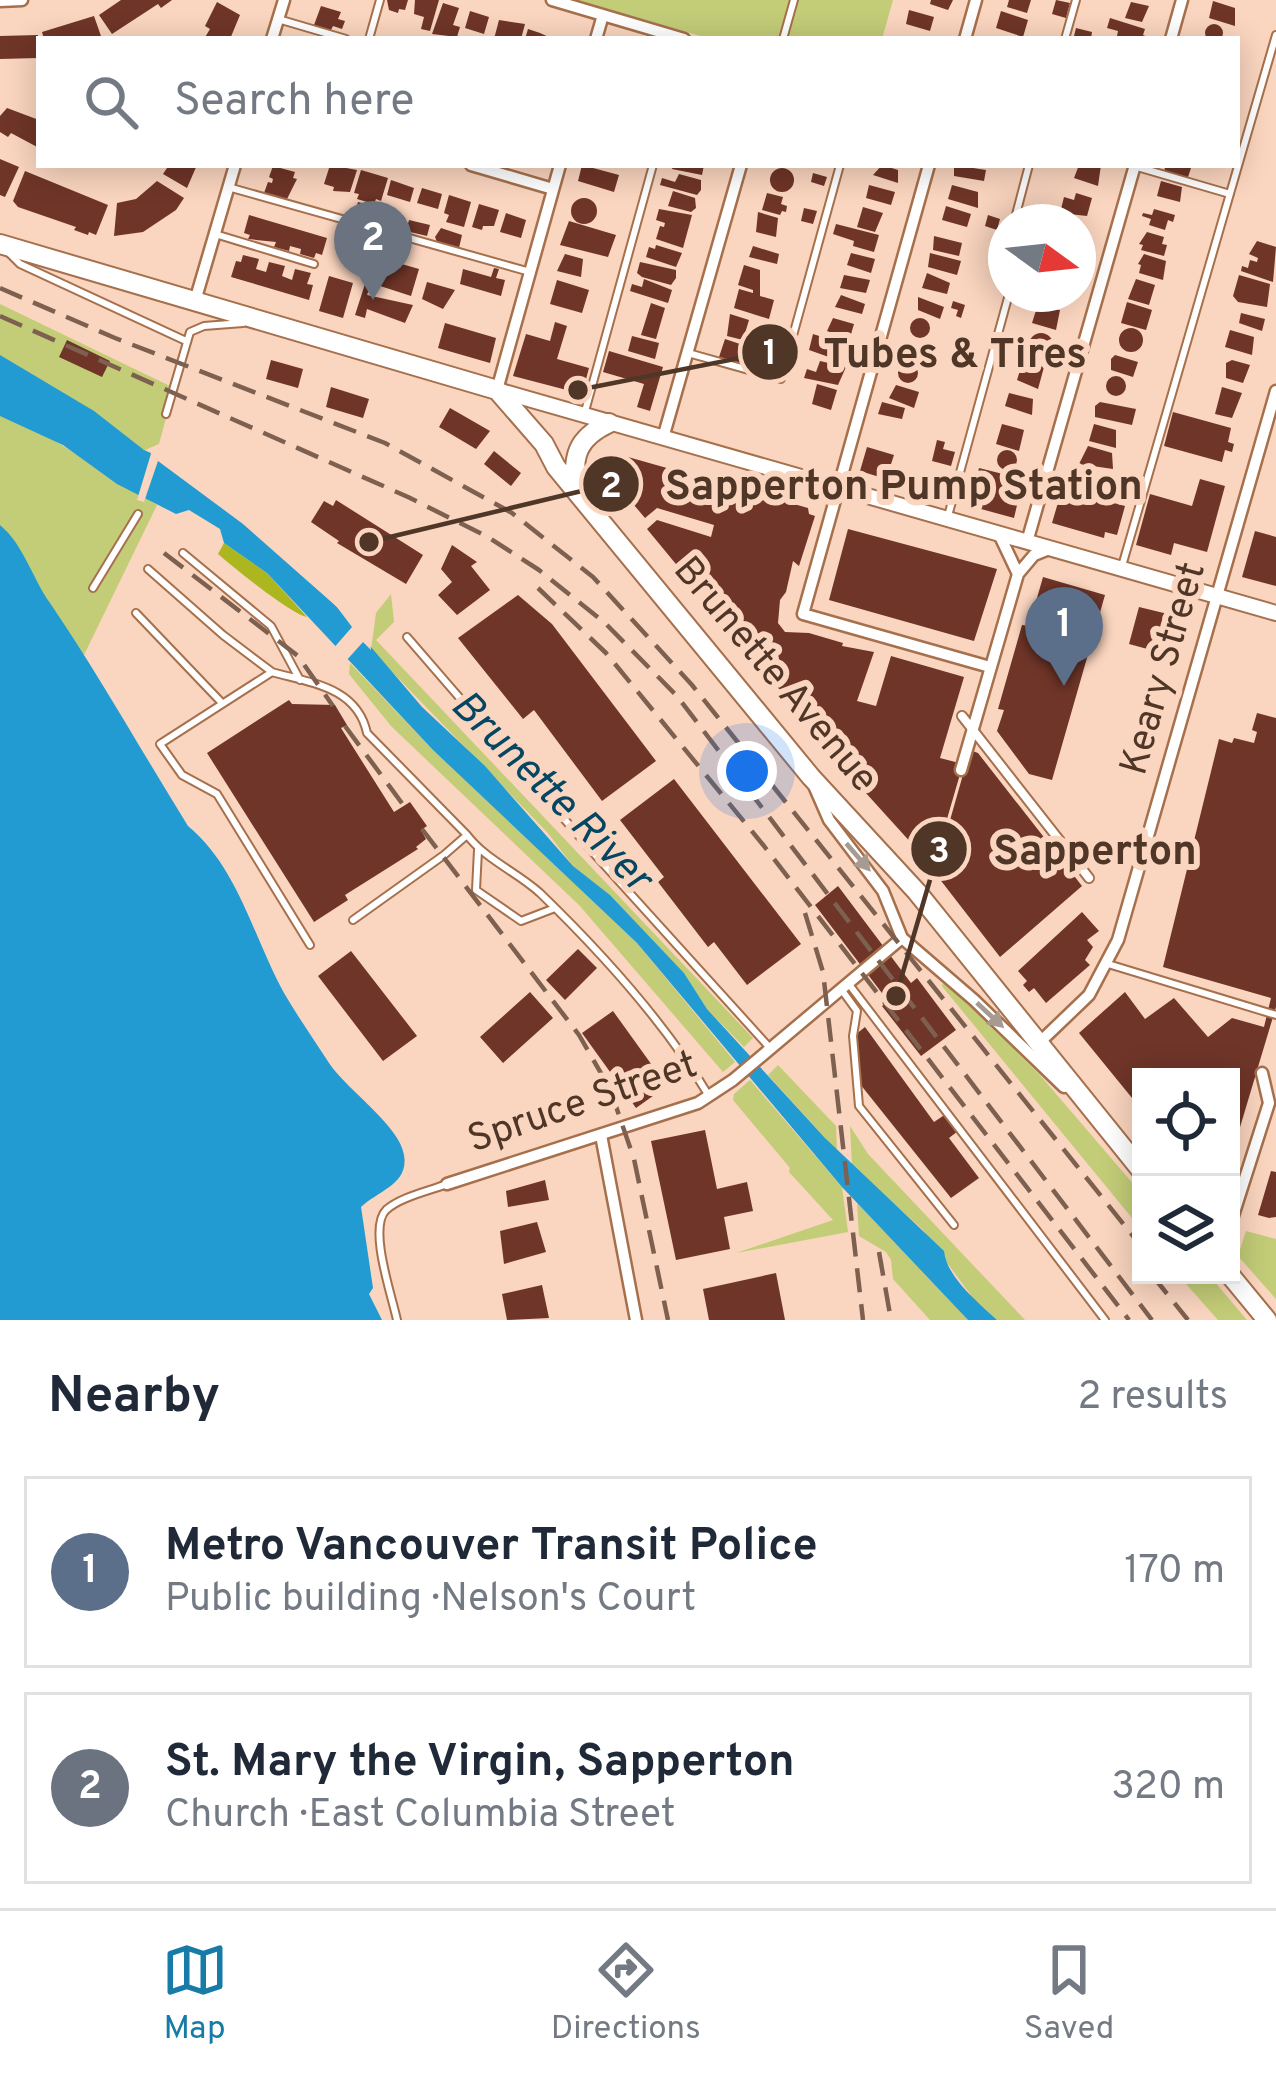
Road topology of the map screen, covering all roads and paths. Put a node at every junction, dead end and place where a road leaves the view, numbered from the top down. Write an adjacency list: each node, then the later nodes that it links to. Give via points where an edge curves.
1 (22, 0): 9 (street)
2 (284, 0): 11 (street)
3 (380, 0): 15 (lane)
4 (552, 0): 10 (street)
5 (794, 0): 18 (lane)
6 (976, 0): 19 (street)
7 (1076, 0): 20 (lane)
8 (1182, 0): 21 (street)
9 (0, 1)
10 (603, 14): 16 (street); 17 (street)
11 (278, 19): 13 (street); 14 (lane)
12 (1276, 35): 22 (lane)
13 (273, 36)
14 (336, 36)
15 (370, 36)
16 (597, 36)
17 (674, 36)
18 (784, 36)
19 (966, 36)
20 (1066, 36)
21 (1172, 36)
22 (1240, 159)
23 (234, 168): 34 (street)
24 (481, 168): 35 (street)
25 (559, 168): 35 (street)
26 (652, 168): 51 (lane)
27 (740, 168): 46 (street)
28 (839, 168): 46 (lane, via 781,379)
29 (928, 168): 55 (street)
30 (1028, 168): 37 (lane)
31 (1132, 168): 60 (street)
32 (1143, 168): 36 (lane)
33 (1238, 168): 36 (lane)
34 (229, 187): 38 (street); 41 (lane)
35 (553, 189): 41 (street)
36 (1230, 194): 64 (lane)
37 (1019, 204)
38 (215, 234): 40 (lane); 42 (street)
39 (0, 244): 42 (main road); 45 (lane, via 20,264)
40 (314, 264)
41 (530, 272): 48 (street)
42 (195, 301): 44 (main road)
43 (1004, 312): 58 (lane)
44 (265, 321): 45 (lane, via 196,327); 47 (main road)
45 (186, 340): 50 (lane)
46 (688, 353): 53 (street)
47 (464, 380): 48 (main road); 54 (main road)
48 (497, 390): 51 (street); 54 (main road, Brunette Avenue)
49 (1276, 391): 67 (street, Keary Street)
50 (166, 414)
51 (584, 416): 52 (street)
52 (609, 423): 53 (street); 56 (main road, via 580,444)
53 (663, 438): 55 (street)
54 (556, 467): 56 (main road, Brunette Avenue)
55 (836, 488): 58 (street); 71 (street, via 803,614)
56 (576, 489): 78 (main road, Brunette Avenue)
57 (138, 514): 66 (lane)
58 (947, 520): 59 (street)
59 (999, 534): 60 (street); 65 (street)
60 (1028, 542): 61 (street)
61 (1049, 548): 64 (street); 65 (street)
62 (183, 554): 73 (lane, via 271,626)
63 (148, 568): 72 (lane)
64 (1121, 569): 67 (street)
65 (1018, 574): 71 (street)
66 (93, 588)
67 (1217, 596): 69 (street); 86 (street, Keary Street)
68 (136, 613): 74 (lane)
69 (1276, 613)
70 (406, 637): 90 (lane)
71 (990, 667): 76 (street)
72 (272, 672): 73 (lane); 74 (lane)
73 (299, 680): 79 (lane, via 338,689 367,733)
74 (221, 702): 85 (lane, via 160,744 182,776 218,794)
75 (962, 716): 76 (street)
76 (972, 730): 77 (street); 81 (street)
77 (961, 770)
78 (811, 777): 84 (street, one-way to 84, via 829,820 883,891); 89 (main road, Brunette Avenue)
79 (467, 835): 80 (lane); 83 (lane)
80 (478, 850): 82 (lane); 82 (lane, via 476,890 521,921)
81 (1089, 878)
82 (554, 908): 92 (lane, via 633,992)
83 (353, 920)
84 (902, 938): 87 (street, Spruce Street); 93 (street, one-way to 93)
85 (310, 945)
86 (1108, 964): 88 (lane); 89 (street, Keary Street, via 1089,995)
87 (844, 986): 90 (street, Spruce Street); 98 (lane, via 856,1011 860,1106); 102 (lane)
88 (1276, 1015)
89 (1040, 1042): 93 (main road, Brunette Avenue)
90 (765, 1052): 92 (street, Spruce Street)
91 (1262, 1073): 97 (street, via 1269,1103)
92 (709, 1096): 94 (street, Spruce Street)
93 (1097, 1118): 95 (main road, Brunette Avenue)
94 (601, 1136): 96 (street, Spruce Street); 101 (street)
95 (1132, 1159)
96 (447, 1184): 100 (lane, via 382,1216 378,1236)
97 (1240, 1194)
98 (954, 1225)
99 (1237, 1284): 103 (main road)
100 (397, 1320)
101 (636, 1320)
102 (1105, 1320)
103 (1267, 1320)

